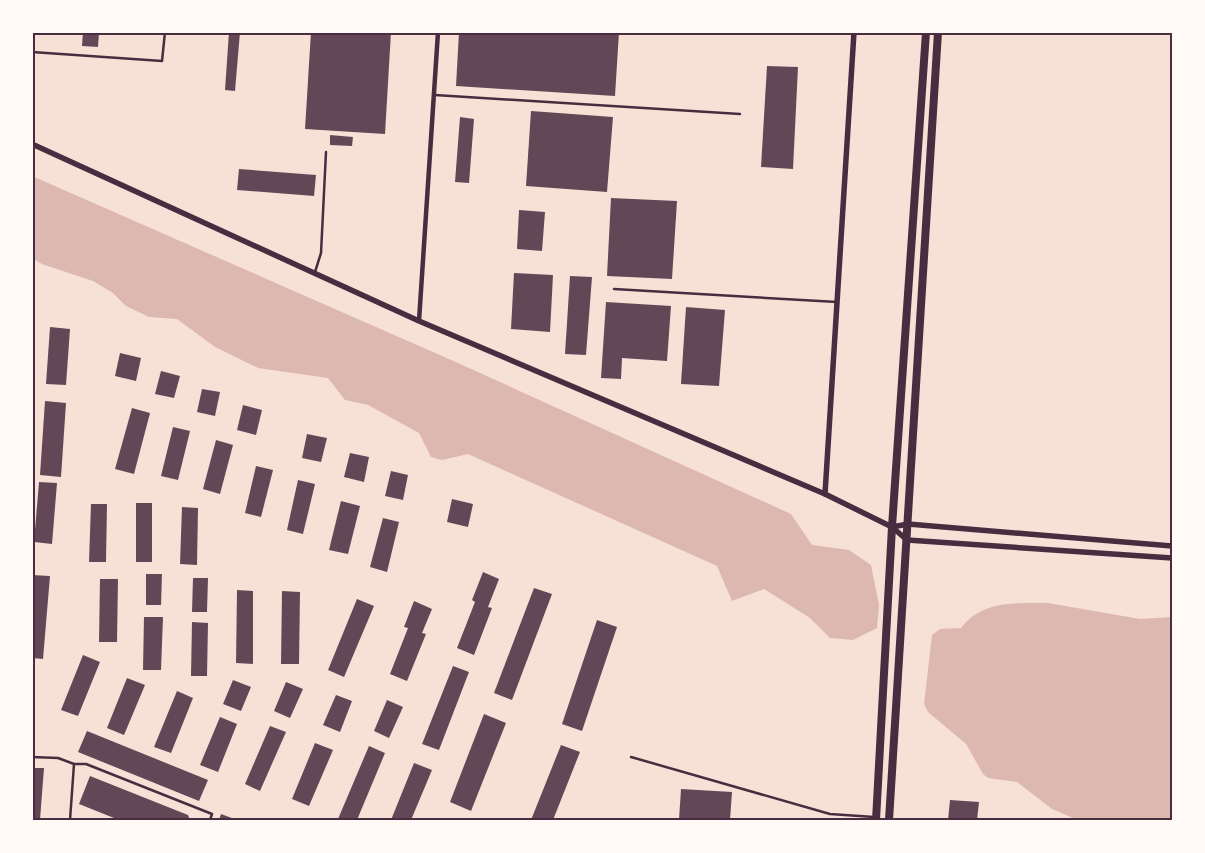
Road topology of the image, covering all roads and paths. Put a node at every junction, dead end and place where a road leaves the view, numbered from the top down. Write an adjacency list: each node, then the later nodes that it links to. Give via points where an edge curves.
1 (165, 32): 6 (lane, via 162,61)
2 (438, 32): 7 (street)
3 (854, 32): 13 (street)
4 (926, 32): 17 (main road)
5 (938, 32): 16 (main road)
6 (32, 52)
7 (434, 95): 8 (lane); 14 (street)
8 (740, 114)
9 (32, 144): 11 (street)
10 (326, 152): 11 (lane, via 321,253)
11 (315, 274): 14 (street)
12 (614, 289): 13 (lane)
13 (838, 302): 15 (street)
14 (419, 321): 15 (street)
15 (826, 494): 17 (street)
16 (908, 524): 17 (street); 18 (main road); 19 (street)
17 (892, 526): 18 (street); 24 (main road)
18 (907, 540): 20 (street); 27 (main road)
19 (1172, 546)
20 (1172, 558)
21 (32, 757): 23 (lane, via 58,758)
22 (631, 757): 24 (lane, via 830,814)
23 (74, 764): 25 (lane); 26 (lane, via 86,764 212,814)
24 (876, 819)
25 (70, 820)
26 (210, 820)
27 (889, 820)

